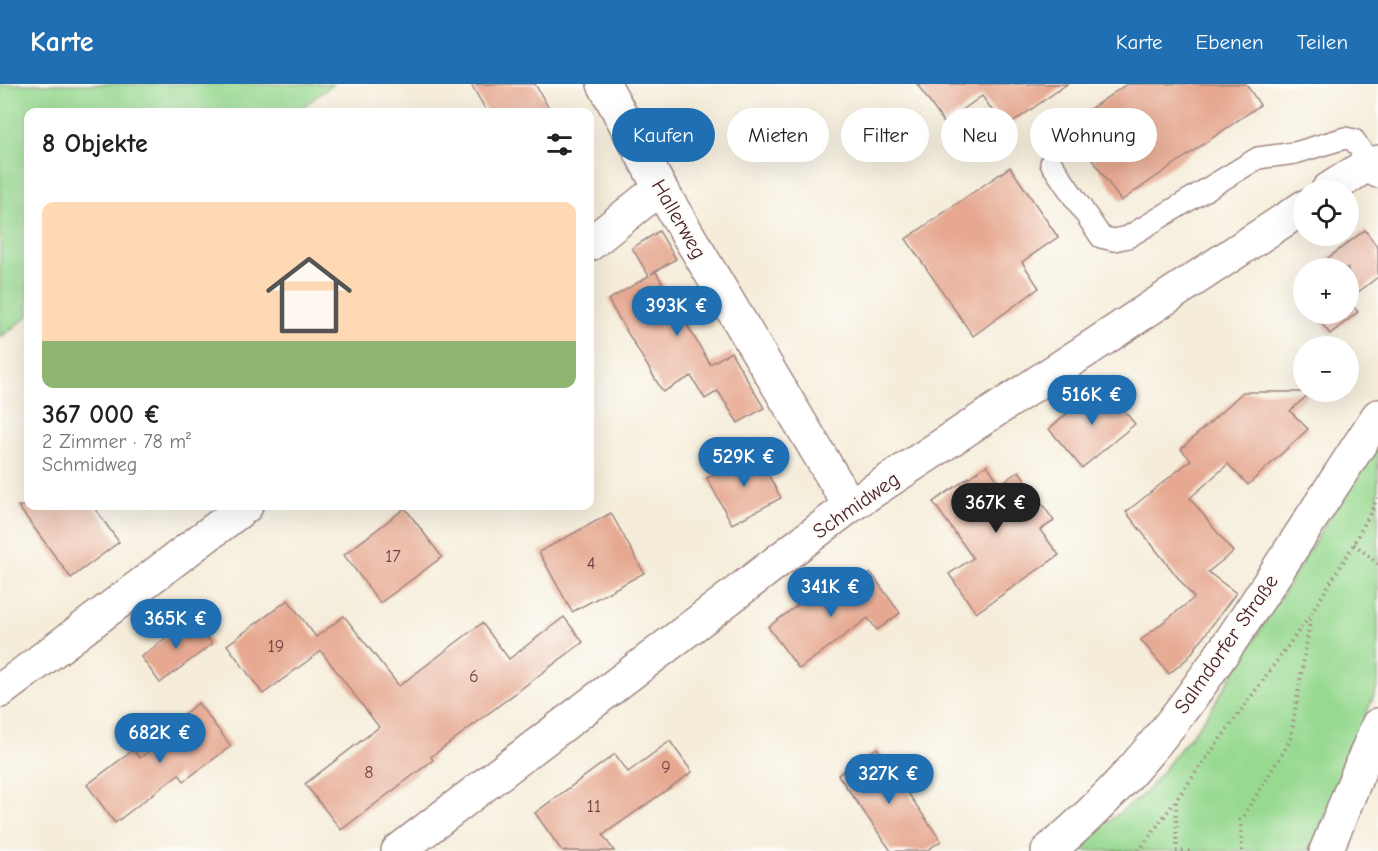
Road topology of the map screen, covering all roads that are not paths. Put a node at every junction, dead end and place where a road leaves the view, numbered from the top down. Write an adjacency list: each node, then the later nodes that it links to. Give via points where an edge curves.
1 (604, 84): 5 (street, Hallerweg)
2 (1051, 163): 3 (lane, via 1101,237 1114,240 1128,237 1258,158 1295,153 1345,138 1354,140)
3 (1375, 163): 4 (street)
4 (1345, 180)
5 (660, 188): 7 (street); 9 (street, Hallerweg)
6 (1293, 214): 9 (street, Schmidweg)
7 (594, 241)
8 (1378, 416): 14 (street, Salmdorfer Straße, via 1217,664 1141,760 1076,829)
9 (850, 506): 13 (street, Schmidweg)
10 (241, 510): 11 (street)
11 (0, 691)
12 (1378, 725): 15 (street)
13 (398, 851)
14 (1048, 851)
15 (1326, 851)

